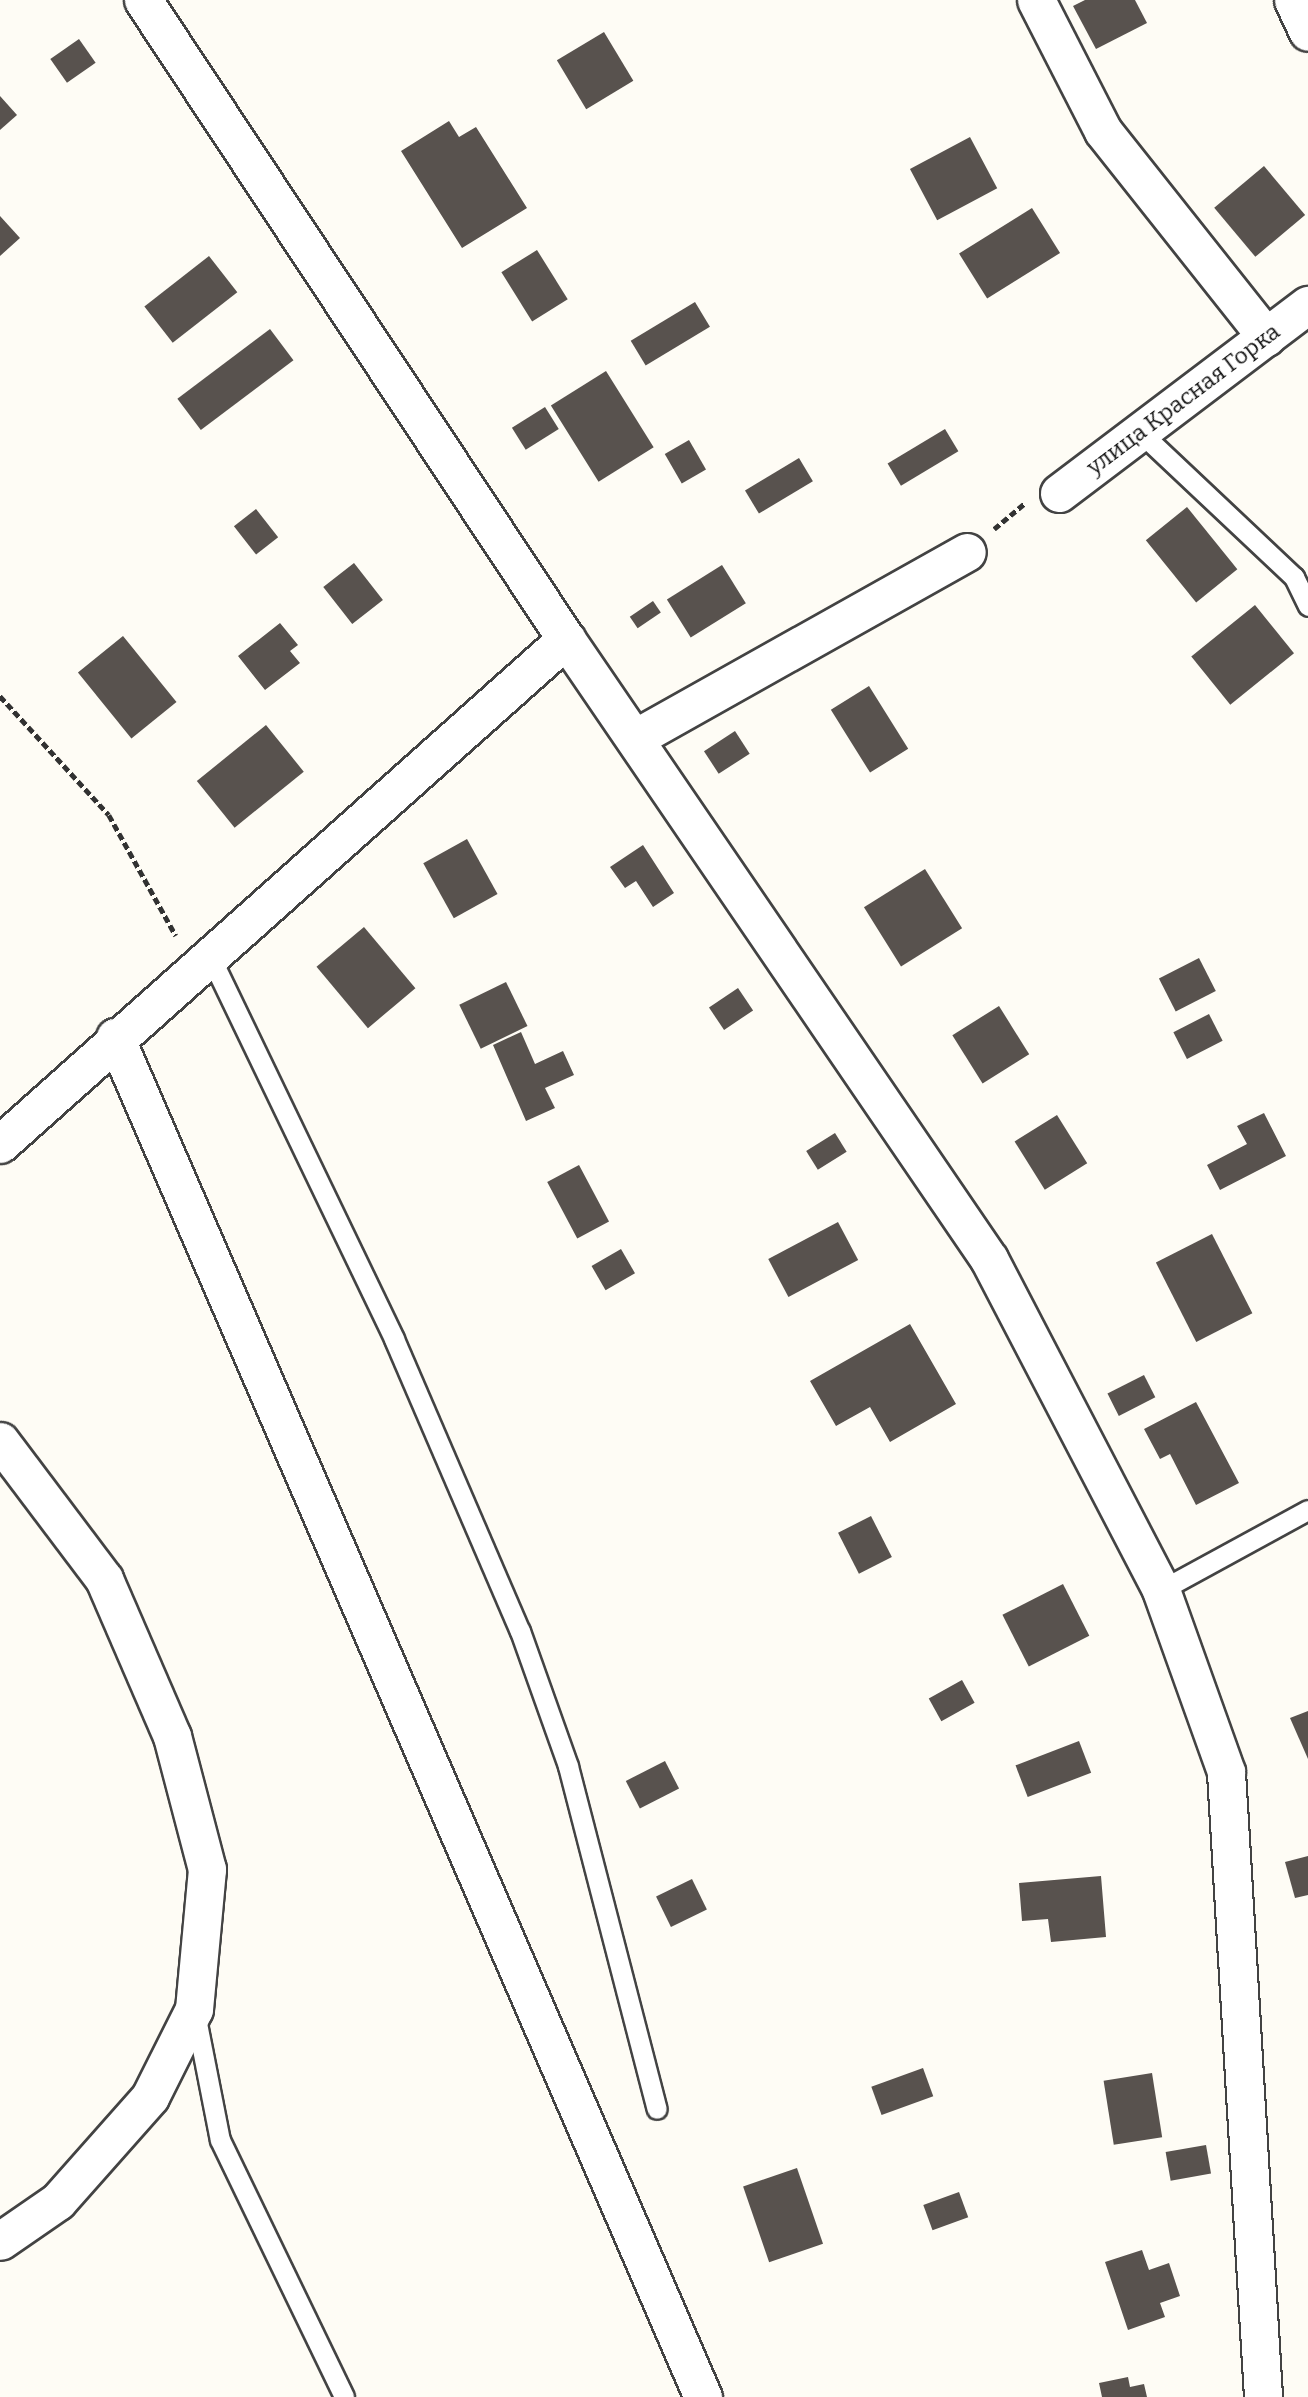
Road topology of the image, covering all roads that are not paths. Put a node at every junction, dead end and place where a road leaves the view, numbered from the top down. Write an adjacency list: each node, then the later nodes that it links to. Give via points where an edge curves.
1 (143, 0): 11 (street)
2 (1036, 0): 6 (street, via 1103,131)
3 (1293, 0): 4 (street)
4 (1308, 32)
5 (1308, 305): 6 (street, улица Красная Горка)
6 (1266, 337): 7 (street, улица Красная Горка)
7 (1140, 432): 8 (street, улица Красная Горка); 10 (lane, via 1294,577)
8 (1059, 493)
9 (967, 552): 12 (street)
10 (1308, 607)
11 (566, 639): 12 (street); 13 (street)
12 (637, 737): 18 (street, via 989,1259)
13 (201, 960): 14 (street); 20 (lane, via 394,1339 520,1631 568,1766)
14 (115, 1037): 15 (street); 23 (street)
15 (0, 1144)
16 (0, 1441): 19 (street, via 104,1579 172,1736 207,1870)
17 (1308, 1510): 18 (lane)
18 (1161, 1590): 24 (street, via 1226,1772)
19 (194, 2009): 21 (street, via 150,2097 58,2201); 22 (lane, via 220,2140)
20 (657, 2109)
21 (0, 2241)
22 (344, 2397)
23 (703, 2397)
24 (1263, 2397)

